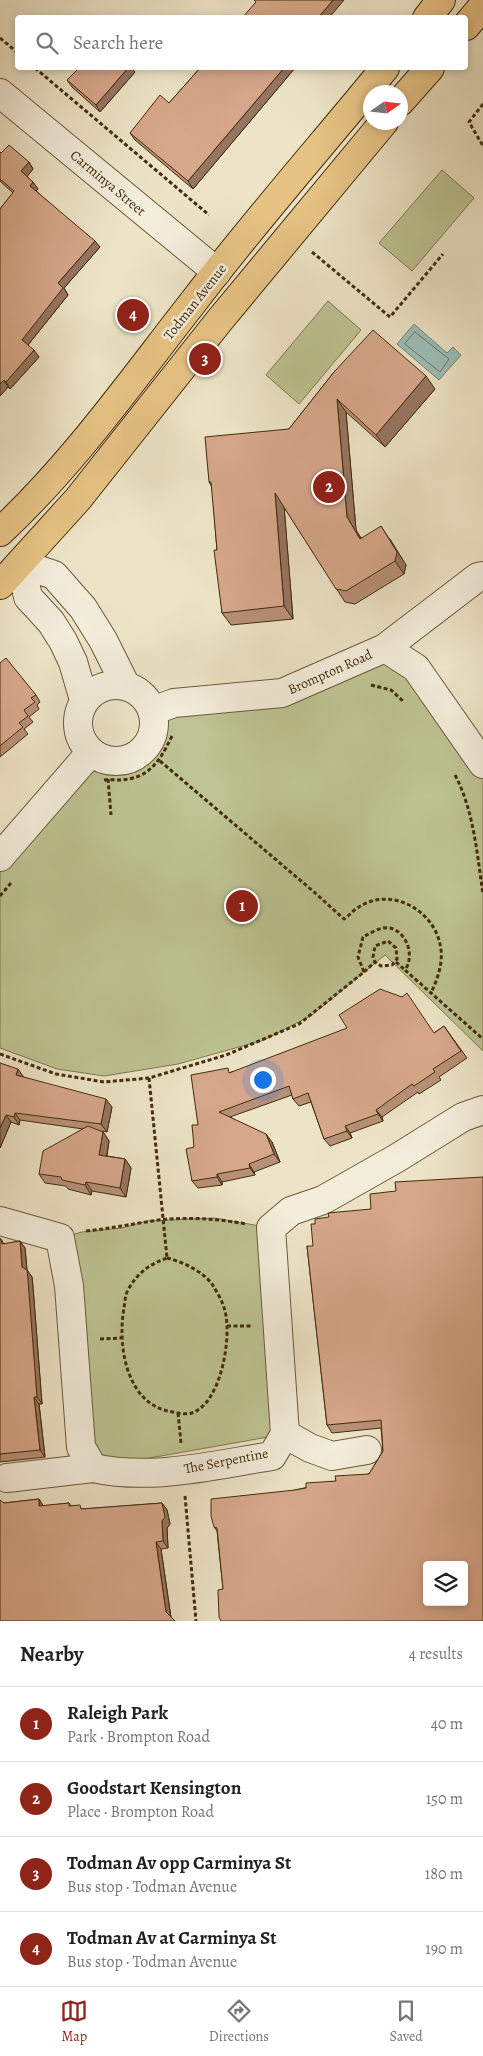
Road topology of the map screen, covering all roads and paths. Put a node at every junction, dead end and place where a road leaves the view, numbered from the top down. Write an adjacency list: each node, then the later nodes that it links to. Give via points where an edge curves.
1 (441, 0): 3 (main road)
2 (483, 6): 4 (main road)
3 (429, 15)
4 (468, 24)
5 (0, 38): 6 (path)
6 (15, 50)
7 (37, 70): 15 (path)
8 (384, 70): 18 (main road, Todman Avenue)
9 (428, 70): 11 (main road)
10 (0, 93): 18 (street, Carminya Street)
11 (408, 93)
12 (483, 104): 14 (path, via 469,122)
13 (377, 130): 16 (main road)
14 (483, 146)
15 (209, 215)
16 (290, 235): 17 (path, via 390,317); 21 (main road, via 78,499)
17 (443, 254)
18 (217, 272): 19 (main road, Todman Avenue)
19 (70, 458): 20 (main road, Todman Avenue); 21 (main road, via 60,487 26,528 21,548)
20 (0, 532)
21 (11, 563): 23 (main road); 26 (street, via 54,575 83,608); 27 (street, via 28,597 63,641)
22 (483, 576): 24 (street)
23 (0, 585)
24 (385, 648): 29 (street, Brompton Road, via 282,693 174,703); 33 (street, Brompton Road, via 416,668)
25 (362, 683): 28 (path, via 391,690)
26 (126, 686): 27 (street, via 110,684 98,688); 29 (street, via 140,693)
27 (84, 700): 31 (street, via 77,728)
28 (406, 704)
29 (152, 711): 31 (street, via 152,735 140,752 118,761 105,760)
30 (181, 730): 32 (path, via 174,732)
31 (91, 752): 38 (street)
32 (160, 762): 35 (path, via 129,779); 45 (path, via 344,920 359,906 379,901 401,901 419,910 433,923 441,945 441,962)
33 (483, 764)
34 (454, 773): 39 (path, via 471,821)
35 (108, 779): 36 (path); 37 (path)
36 (96, 783)
37 (111, 815)
38 (9, 866): 40 (path)
39 (483, 894)
40 (0, 896)
41 (376, 962): 42 (path, via 386,966); 42 (path, via 373,957 375,946 388,941 396,948); 44 (path)
42 (396, 962): 43 (path)
43 (405, 970): 44 (path, via 410,955 407,942 400,933 389,928 377,929 363,937 358,957); 45 (path)
44 (364, 972): 48 (path, via 299,1024 226,1055)
45 (431, 993): 46 (path)
46 (483, 1039)
47 (0, 1054): 48 (path, via 56,1074 104,1082)
48 (149, 1078): 51 (path)
49 (483, 1110): 52 (street, via 463,1117 323,1200 291,1211)
50 (0, 1221): 53 (street)
51 (164, 1221): 52 (path, via 215,1218); 53 (path); 54 (path)
52 (271, 1228): 56 (street)
53 (60, 1238): 59 (street, via 69,1286 81,1447)
54 (167, 1258): 55 (path, via 149,1264 127,1291 122,1338 130,1376 137,1391 161,1411); 55 (path, via 181,1262 211,1282 226,1311 224,1362 212,1397 202,1408 191,1413)
55 (178, 1413): 58 (path)
56 (285, 1434): 57 (street, via 332,1456); 58 (street, The Serpentine, via 272,1456)
57 (367, 1450)
58 (182, 1457): 59 (street, The Serpentine, via 144,1474); 61 (path)
59 (93, 1468): 60 (street, The Serpentine)
60 (7, 1478)
61 (196, 1621)

